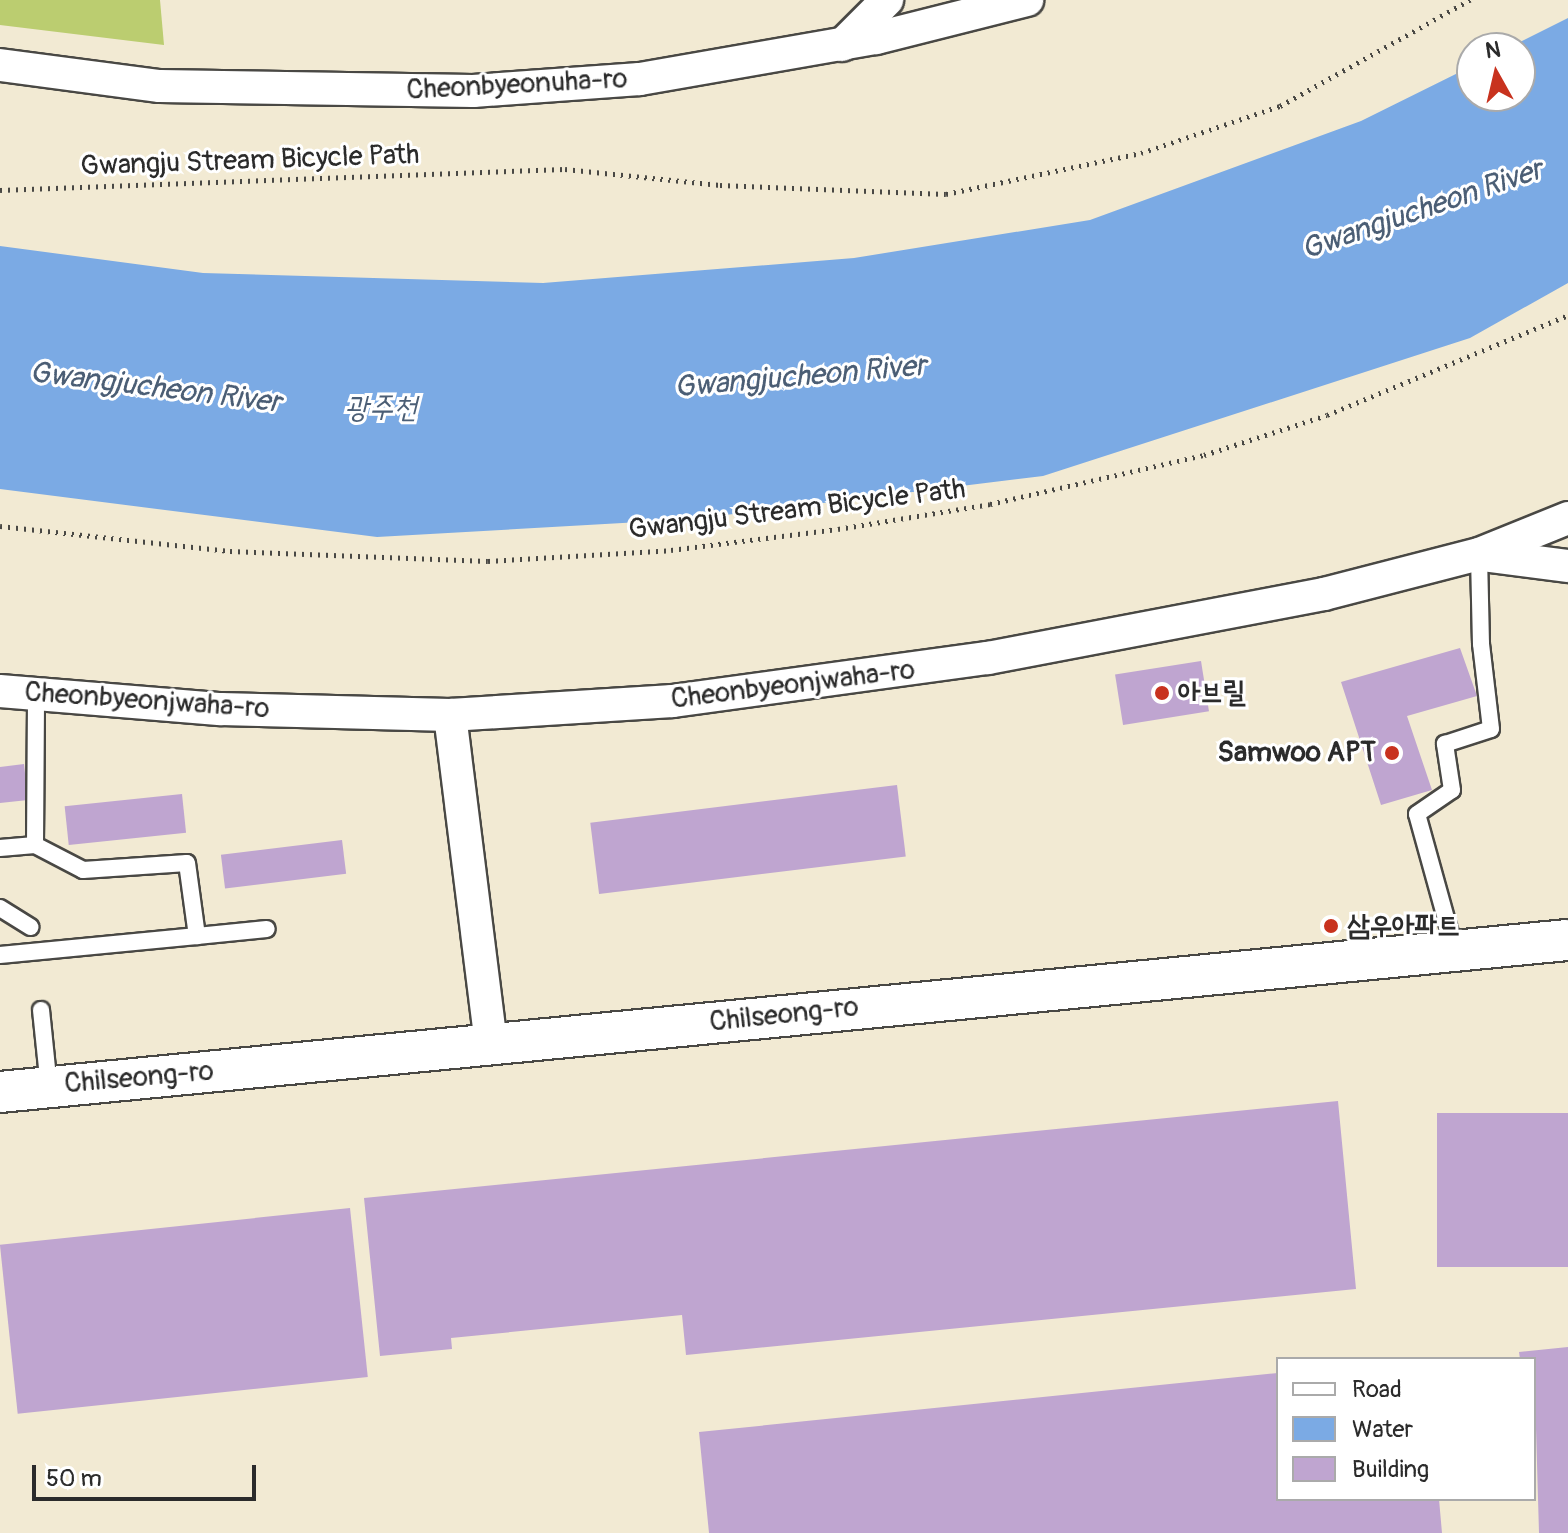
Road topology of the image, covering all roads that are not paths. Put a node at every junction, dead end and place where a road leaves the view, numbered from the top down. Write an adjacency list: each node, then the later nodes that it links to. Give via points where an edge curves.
1 (887, 0): 4 (street)
2 (1027, 0): 3 (street, Cheonbyeonuha-ro)
3 (938, 12): 4 (street, Cheonbyeonuha-ro)
4 (842, 45): 5 (street, Cheonbyeonuha-ro, via 640,79 459,91 160,86)
5 (0, 65)
6 (1568, 518): 7 (street, Cheonbyeonjwaha-ro)
7 (1479, 554): 8 (street); 11 (street, Cheonbyeonjwaha-ro, via 1324,594 988,658 673,701); 19 (lane, via 1481,644 1491,729 1445,744 1452,790 1417,814)
8 (1568, 566)
9 (0, 691): 10 (street, Cheonbyeonjwaha-ro)
10 (36, 695): 11 (street, Cheonbyeonjwaha-ro, via 221,709); 12 (lane)
11 (450, 715): 22 (street)
12 (35, 845): 13 (lane); 17 (lane, via 83,870 187,863)
13 (0, 848)
14 (0, 908): 15 (lane)
15 (30, 927)
16 (267, 929): 17 (lane)
17 (197, 936): 20 (lane)
18 (1568, 940): 19 (street, Chilseong-ro)
19 (1455, 952): 22 (street, Chilseong-ro)
20 (0, 955)
21 (41, 1010): 23 (lane)
22 (491, 1045): 23 (street, Chilseong-ro)
23 (49, 1087): 24 (street, Chilseong-ro)
24 (0, 1092)

